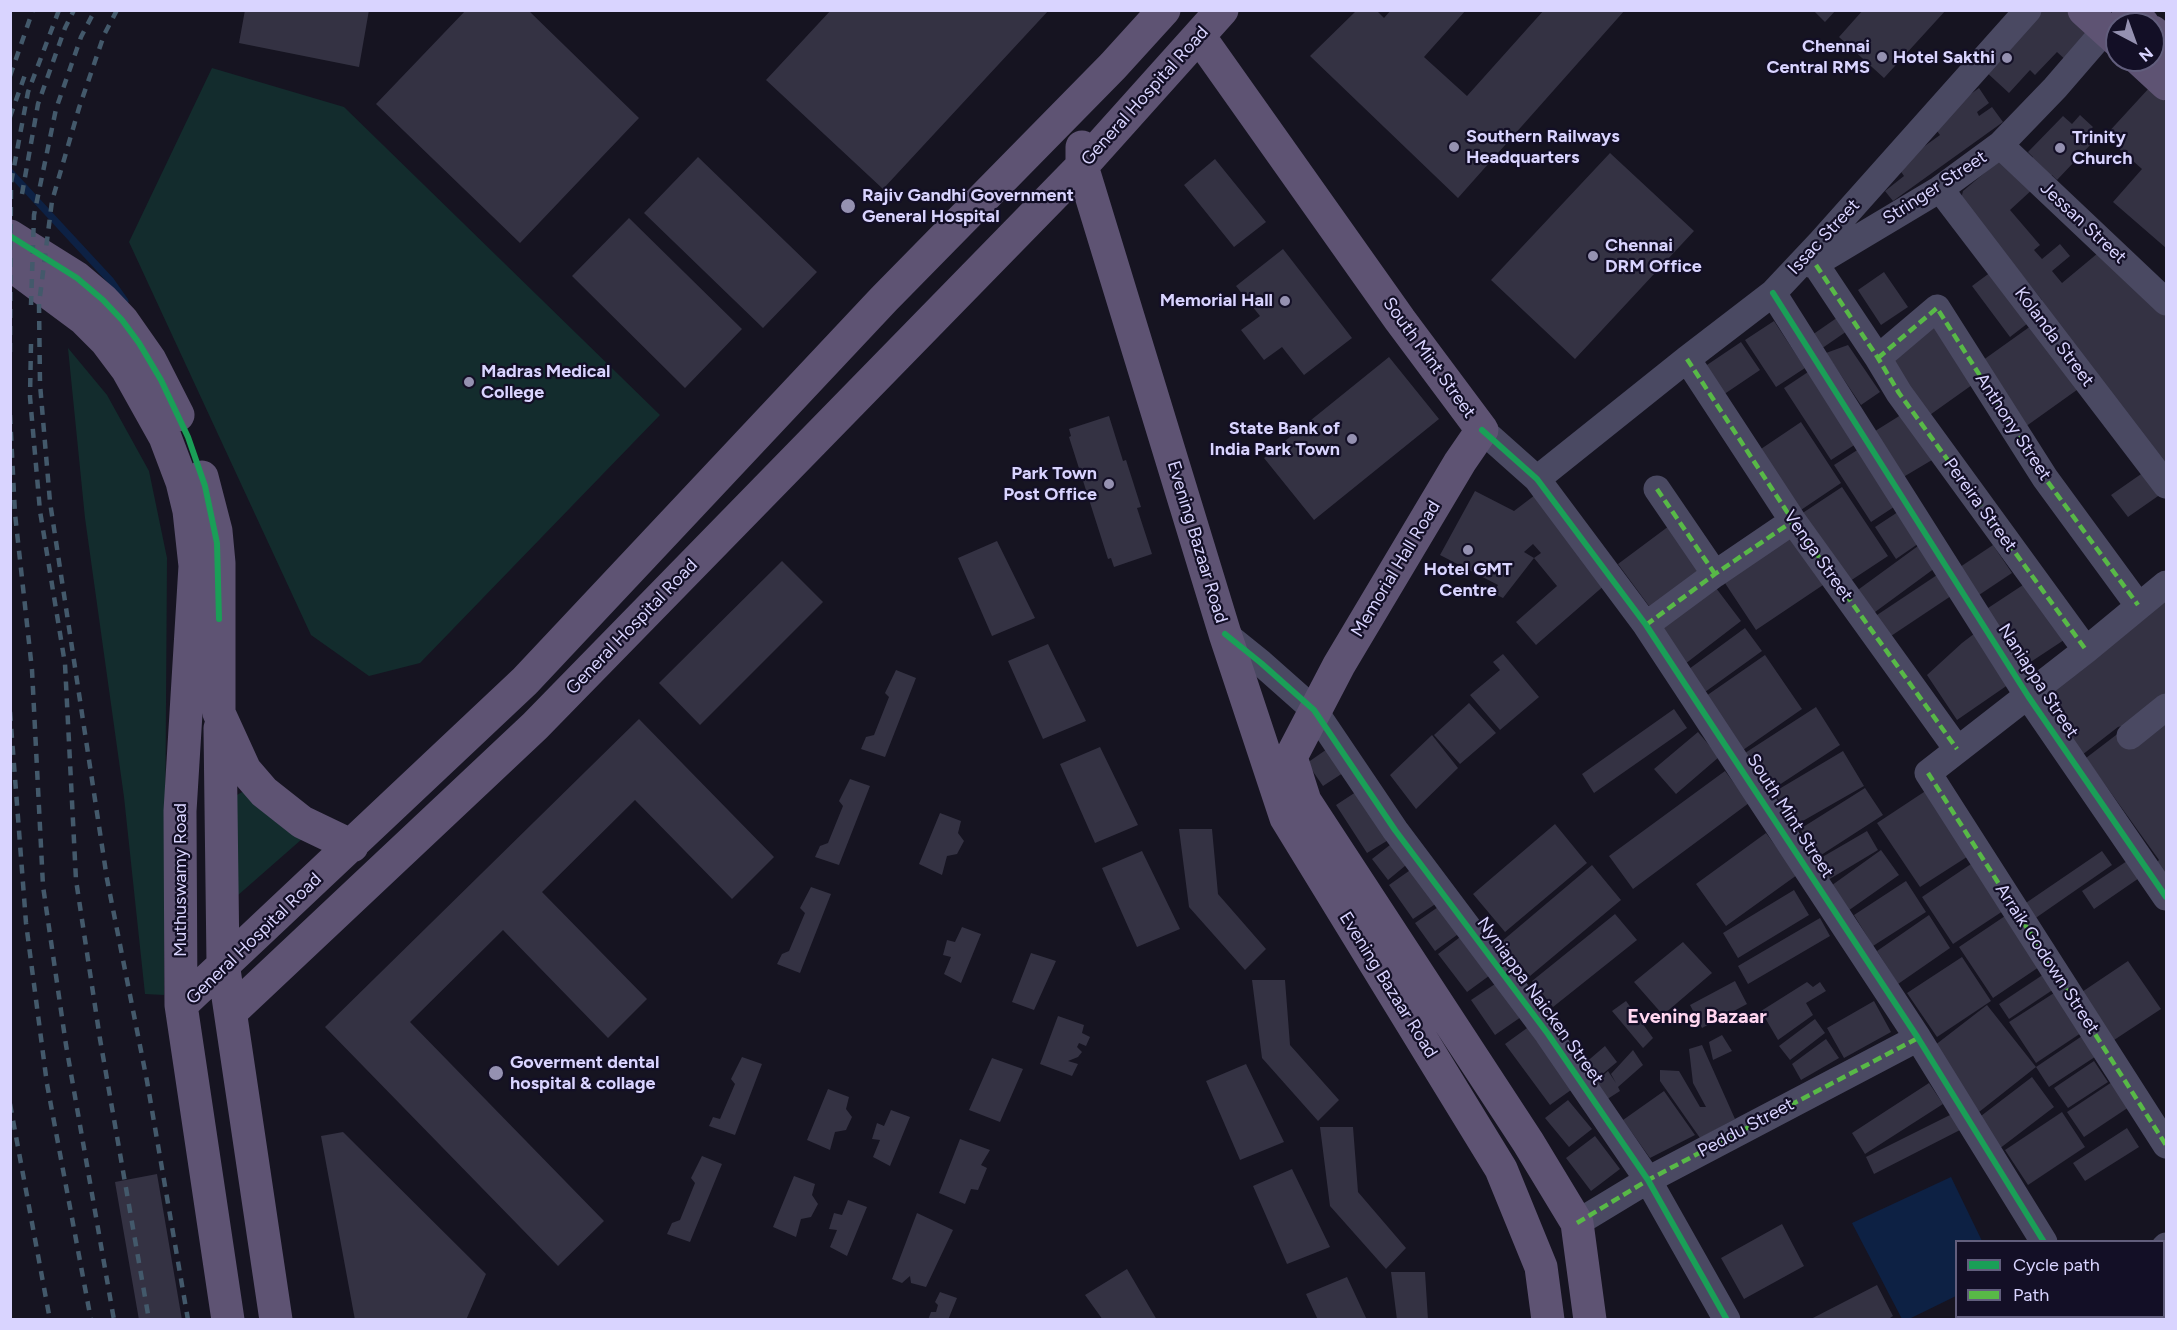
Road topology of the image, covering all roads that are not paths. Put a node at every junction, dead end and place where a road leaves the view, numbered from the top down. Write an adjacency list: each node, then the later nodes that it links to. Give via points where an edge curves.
1 (1164, 10): 6 (main road, General Hospital Road)
2 (1222, 10): 5 (main road, General Hospital Road)
3 (2028, 10): 14 (street, Issac Street, via 1821,242)
4 (2105, 28): 9 (street, Stringer Street)
5 (1199, 36): 10 (main road, General Hospital Road); 19 (main road, South Mint Street)
6 (1113, 66): 10 (main road, Evening Bazaar Road, via 1082,128); 38 (main road, General Hospital Road, via 884,298 525,681)
7 (2153, 72): 8 (main road)
8 (2166, 84)
9 (2000, 145): 11 (street, Stringer Street); 16 (street, Jessan Street)
10 (1082, 166): 29 (main road, Evening Bazaar Road); 42 (main road, General Hospital Road, via 535,726)
11 (1940, 189): 14 (street, Stringer Street); 21 (street, Kolanda Street)
12 (10, 236): 27 (main road, via 77,278 103,300 139,343 170,396 196,458 216,531 219,563)
13 (10, 264): 27 (main road, via 62,301 106,341 156,420 178,471 189,512)
14 (1806, 266): 15 (street, Issac Street); 17 (street, Pereira Street)
15 (1773, 293): 18 (street, Issac Street); 31 (street, Naniappa Street)
16 (2166, 302)
17 (1878, 358): 26 (street, Anthony Street, via 1937,308 2045,478); 30 (street, Pereira Street, via 1899,393)
18 (1687, 359): 20 (street, Issac Street); 23 (street, Venga Street)
19 (1482, 430): 20 (street, South Mint Street); 33 (main road, Memorial Hall Road)
20 (1537, 479): 28 (street, South Mint Street)
21 (2166, 484)
22 (1657, 489): 24 (street)
23 (1793, 521): 24 (street); 36 (street, Venga Street)
24 (1715, 574): 28 (street)
25 (2166, 584): 26 (street)
26 (2138, 605): 30 (street)
27 (206, 618): 34 (main road); 41 (main road, Muthuswamy Road, via 180,811)
28 (1646, 625): 43 (street, South Mint Street)
29 (1225, 634): 33 (street); 45 (main road, Evening Bazaar Road, via 1286,818)
30 (2086, 650): 31 (street)
31 (2028, 696): 36 (street); 39 (street, Naniappa Street)
32 (2166, 707): 35 (street)
33 (1314, 710): 37 (main road, Memorial Hall Road); 47 (street, Nyniappa Naicken Street, via 1395,830 1548,1034)
34 (219, 713): 38 (main road, via 244,770 264,792 302,822); 40 (main road)
35 (2130, 736)
36 (1956, 749): 46 (street, Arraik Godown Street, via 1928,773)
37 (1291, 757): 44 (main road, Evening Bazaar Road, via 1305,801)
38 (352, 846): 40 (main road, General Hospital Road)
39 (2166, 897)
40 (223, 963): 41 (main road, General Hospital Road); 42 (main road)
41 (181, 1005): 42 (main road, General Hospital Road); 51 (main road, Muthuswamy Road)
42 (231, 1012): 52 (main road)
43 (1918, 1038): 47 (street, Peddu Street); 49 (street, South Mint Street)
44 (1464, 1046): 45 (main road); 48 (main road, Evening Bazaar Road)
45 (1437, 1064): 53 (main road, Evening Bazaar Road, via 1501,1169 1541,1267)
46 (2166, 1145)
47 (1648, 1180): 48 (street, Peddu Street); 50 (street, Nyniappa Naicken Street)
48 (1576, 1223): 54 (main road, Evening Bazaar Road)
49 (2043, 1240)
50 (1724, 1319)
51 (228, 1320)
52 (276, 1320)
53 (1548, 1320)
54 (1590, 1320)

